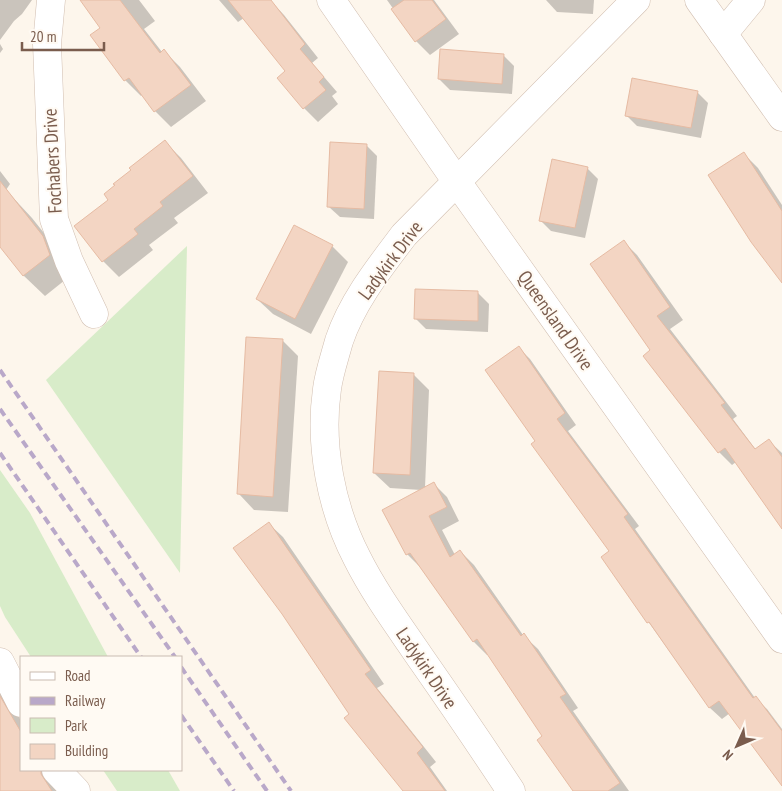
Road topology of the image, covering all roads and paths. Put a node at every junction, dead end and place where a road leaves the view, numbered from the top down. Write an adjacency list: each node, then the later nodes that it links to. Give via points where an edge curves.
1 (51, 0): 9 (street, Fochabers Drive, via 46,44 54,219)
2 (331, 0): 8 (street, Queensland Drive)
3 (636, 0): 8 (street, Ladykirk Drive)
4 (699, 0): 6 (street)
5 (751, 0): 6 (street)
6 (723, 34): 7 (street)
7 (782, 117)
8 (457, 182): 10 (street, Queensland Drive); 15 (street, Ladykirk Drive, via 404,235 354,307 340,340 327,388 329,473 339,514 356,557)
9 (94, 314)
10 (782, 639)
11 (0, 662): 12 (street)
12 (20, 701)
13 (57, 771): 14 (street)
14 (76, 791)
15 (511, 791)

